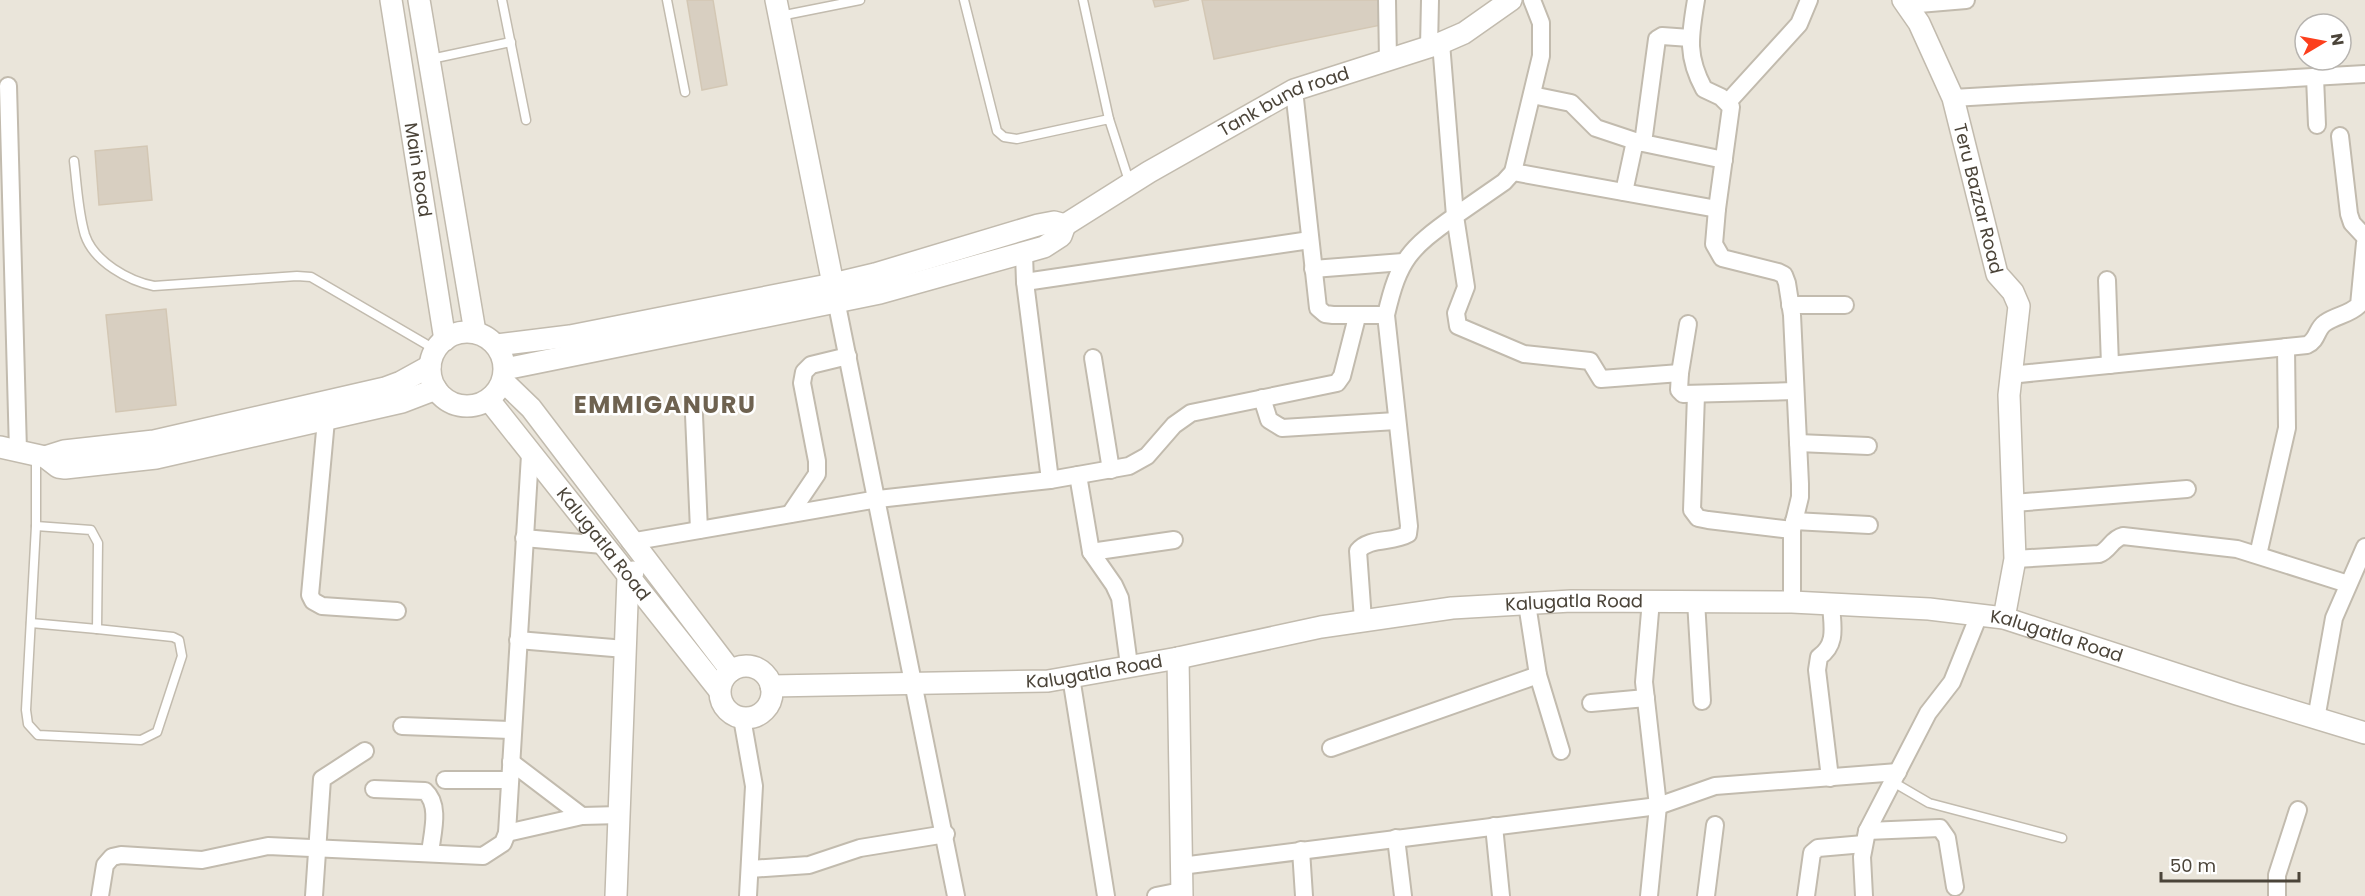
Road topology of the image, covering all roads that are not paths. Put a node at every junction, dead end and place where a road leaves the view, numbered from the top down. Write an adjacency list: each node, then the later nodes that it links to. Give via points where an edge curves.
1 (391, 0): 62 (street, Main Road, via 403,66)
2 (419, 0): 21 (street, Main Road)
3 (502, 0): 19 (lane)
4 (667, 0): 27 (lane)
5 (860, 0): 16 (lane)
6 (964, 0): 31 (lane, via 993,123 1004,138 1017,139)
7 (1083, 0): 31 (lane)
8 (1387, 0): 22 (street)
9 (1430, 0): 20 (street)
10 (1511, 0): 17 (street, Tank bund road)
11 (1532, 0): 28 (street, via 1541,23 1542,41)
12 (1696, 0): 18 (street)
13 (1809, 0): 30 (street, via 1799,24)
14 (1966, 0): 15 (street)
15 (1905, 2): 29 (street, Teru Bazzar Road, via 1919,23)
16 (778, 8): 53 (street)
17 (1488, 9): 20 (street, Tank bund road, via 1464,33)
18 (1689, 38): 30 (street, via 1704,89); 35 (street, via 1657,39)
19 (511, 42): 21 (lane); 32 (lane)
20 (1435, 45): 22 (street, Tank bund road); 43 (street)
21 (431, 59): 59 (street, Main Road)
22 (1388, 60): 26 (street, Tank bund road)
23 (2365, 74): 24 (street)
24 (2315, 77): 29 (street); 33 (street)
25 (8, 86): 41 (street)
26 (1294, 90): 39 (street, Tank bund road); 46 (street)
27 (685, 92)
28 (1532, 95): 35 (street, via 1571,103 1596,129); 38 (street)
29 (1953, 98): 68 (street, Teru Bazzar Road, via 1994,265 2019,306)
30 (1728, 102): 36 (street, via 1731,116)
31 (1109, 119): 39 (lane)
32 (526, 120)
33 (2318, 125)
34 (2340, 136): 45 (street, via 2349,214)
35 (1639, 142): 36 (street); 40 (street)
36 (1724, 160): 42 (street)
37 (74, 161): 62 (lane, via 86,237 118,274 154,286 311,277)
38 (1513, 172): 40 (street); 43 (street)
39 (1130, 184): 44 (street, Tank bund road)
40 (1624, 192): 42 (street)
41 (5, 193): 79 (street)
42 (1717, 209): 54 (street, via 1717,253 1730,262 1784,275)
43 (1455, 216): 49 (street, via 1420,241); 66 (street, via 1466,287 1456,313 1458,326 1524,354 1590,361 1601,379)
44 (1065, 225): 48 (street, via 1062,236 1054,243); 53 (street, via 1038,225 875,274)
45 (2365, 237)
46 (1310, 240): 50 (street); 52 (street)
47 (2365, 243): 61 (street, via 2359,305 2349,314 2324,323 2313,342)
48 (1024, 254): 52 (street); 53 (street)
49 (1403, 262): 50 (street); 56 (street)
50 (1313, 269): 57 (street, via 1318,308 1325,314)
51 (2107, 280): 65 (street)
52 (1025, 282): 83 (street)
53 (835, 293): 60 (street); 63 (street); 67 (street)
54 (1790, 305): 55 (street); 70 (street)
55 (1845, 305)
56 (1386, 315): 57 (street); 76 (street)
57 (1357, 317): 72 (street, via 1337,383)
58 (1688, 324): 66 (street)
59 (475, 332): 60 (street); 62 (street, via 462,332)
60 (497, 345): 67 (street)
61 (2286, 347): 65 (street); 98 (street, via 2287,428)
62 (437, 352): 69 (street); 79 (street, via 401,382 363,393 154,441)
63 (848, 356): 85 (street); 87 (street, via 811,365 804,372 802,383 817,474)
64 (1093, 358): 81 (street)
65 (2110, 365): 68 (street)
66 (1680, 373): 71 (street, via 1679,390)
67 (504, 375): 73 (street, via 498,391); 94 (street, Kalugatla Road)
68 (2010, 375): 86 (street, Teru Bazzar Road)
69 (436, 389): 73 (street, via 454,404 478,405); 75 (street, via 402,402)
70 (1795, 391): 71 (street); 77 (street)
71 (1696, 395): 90 (street, via 1692,510 1698,518 1708,520)
72 (1262, 398): 76 (street, via 1269,420 1282,428); 81 (street, via 1191,413 1139,462)
73 (489, 400): 80 (street, Kalugatla Road)
74 (694, 415): 91 (street)
75 (326, 420): 79 (street, via 156,458 64,468); 108 (street, via 310,595 322,606)
76 (1396, 421): 111 (street, via 1408,534 1369,544 1358,551)
77 (1798, 443): 78 (street); 90 (street, via 1800,497)
78 (1868, 446)
79 (25, 453): 88 (lane)
80 (531, 455): 92 (street); 95 (street, Kalugatla Road)
81 (1111, 470): 82 (street)
82 (1078, 476): 83 (street); 97 (street)
83 (1050, 480): 85 (street)
84 (2187, 489): 86 (street)
85 (878, 499): 87 (street); 121 (street)
86 (2014, 503): 99 (street, Teru Bazzar Road)
87 (790, 514): 91 (street)
88 (36, 525): 112 (lane); 113 (lane, via 91,530 95,535)
89 (1869, 525): 90 (street)
90 (1793, 526): 105 (street)
91 (699, 530): 94 (street)
92 (524, 538): 95 (street); 114 (street)
93 (1174, 540): 97 (street)
94 (630, 542): 100 (street, Kalugatla Road)
95 (603, 545): 101 (street, Kalugatla Road)
96 (2365, 547): 102 (street)
97 (1091, 552): 117 (street, via 1119,598)
98 (2258, 555): 99 (street, via 2237,549 2123,536 2099,554); 102 (street)
99 (2015, 559): 110 (street, Teru Bazzar Road)
100 (645, 561): 101 (street); 118 (street, Kalugatla Road)
101 (628, 577): 115 (street); 123 (street, Kalugatla Road)
102 (2348, 584): 128 (street, via 2334,618)
103 (1651, 600): 104 (street, Kalugatla Road); 106 (street, Kalugatla Road); 124 (street, via 1644,666)
104 (1696, 601): 105 (street, Kalugatla Road); 125 (street)
105 (1792, 602): 107 (street, Kalugatla Road)
106 (1527, 604): 111 (street, Kalugatla Road, via 1452,608); 119 (street)
107 (1831, 604): 109 (street, Kalugatla Road); 136 (street, via 1832,643 1819,657 1816,670)
108 (397, 611)
109 (1979, 615): 110 (street, Kalugatla Road); 137 (street, via 1952,682 1928,713)
110 (2004, 618): 128 (street, Kalugatla Road)
111 (1363, 620): 116 (street, Kalugatla Road)
112 (31, 623): 113 (lane); 113 (lane, via 26,710 31,730 38,735 150,738 157,732 182,656 179,640)
113 (97, 629)
114 (518, 640): 115 (street); 130 (street)
115 (625, 649): 143 (street)
116 (1178, 658): 117 (street, Kalugatla Road); 155 (street)
117 (1130, 665): 120 (street, Kalugatla Road)
118 (731, 671): 122 (street, via 755,668 768,678); 123 (street)
119 (1538, 675): 132 (street); 134 (street)
120 (1071, 677): 121 (street, Kalugatla Road); 164 (street)
121 (913, 684): 122 (street, Kalugatla Road); 148 (street)
122 (771, 686): 127 (street, via 766,710)
123 (719, 690): 127 (street, Kalugatla Road, via 727,710)
124 (1646, 698): 126 (street); 141 (street)
125 (1702, 701)
126 (1592, 703)
127 (742, 718): 156 (street, via 754,786)
128 (2316, 719): 131 (street, Kalugatla Road)
129 (402, 726): 130 (street)
130 (513, 730): 135 (street)
131 (2365, 733)
132 (1331, 748)
133 (365, 751): 152 (street, via 322,779)
134 (1561, 751)
135 (511, 762): 139 (street); 144 (street)
136 (1830, 777): 137 (street); 141 (street, via 1715,786)
137 (1895, 777): 149 (lane, via 1929,803); 151 (street)
138 (445, 780): 139 (street)
139 (510, 780): 147 (street)
140 (374, 789): 154 (street, via 425,791 432,797)
141 (1658, 806): 146 (street); 169 (street)
142 (2298, 810): 173 (street, via 2277,875)
143 (620, 815): 144 (street); 161 (street)
144 (582, 816): 147 (street)
145 (1715, 825): 170 (street)
146 (1494, 826): 150 (street); 168 (street)
147 (507, 833): 154 (street, via 502,843 483,856)
148 (946, 834): 156 (street, via 860,848 809,865); 163 (street)
149 (2062, 837)
150 (1396, 838): 153 (street); 167 (street)
151 (1865, 838): 157 (street, via 1940,828 1947,838); 171 (street, via 1818,848 1812,853); 172 (street)
152 (318, 848): 154 (street); 159 (street, via 257,846 202,860 112,857 105,865); 160 (street)
153 (1301, 850): 155 (street); 166 (street)
154 (430, 853)
155 (1181, 866): 158 (street)
156 (750, 869): 162 (street)
157 (1955, 887)
158 (1182, 894): 165 (street)
159 (100, 896)
160 (314, 896)
161 (616, 896)
162 (748, 896)
163 (956, 896)
164 (1106, 896)
165 (1156, 896)
166 (1305, 896)
167 (1403, 896)
168 (1501, 896)
169 (1649, 896)
170 (1706, 896)
171 (1806, 896)
172 (1864, 896)
173 (2277, 896)

